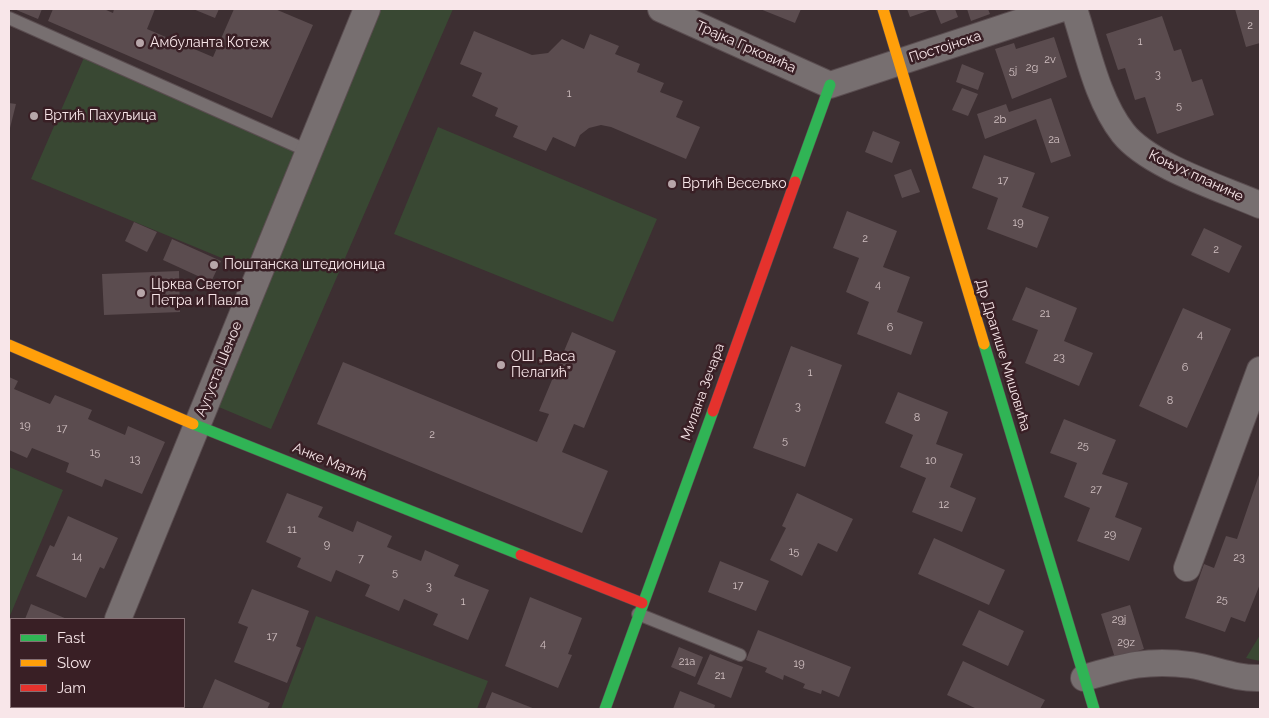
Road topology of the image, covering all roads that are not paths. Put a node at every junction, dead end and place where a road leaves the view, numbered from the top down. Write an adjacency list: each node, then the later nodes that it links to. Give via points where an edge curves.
1 (367, 9): 9 (street, Аугуста Шеное)
2 (662, 9): 8 (street, Трајка Грковића)
3 (883, 9): 7 (street, Др Драгише Мишовића)
4 (1060, 9): 7 (street, Постојнска)
5 (1074, 9): 10 (street, Коњух планине, via 1104,99 1123,133 1155,160)
6 (9, 18): 9 (lane)
7 (899, 62): 8 (street, Постојнска); 18 (street, Др Драгише Мишовића)
8 (830, 85): 15 (street, Милана Зечара)
9 (308, 151): 13 (street, Аугуста Шеное)
10 (1260, 205)
11 (9, 345): 13 (street, Анке Матић)
12 (1260, 370): 14 (street)
13 (196, 425): 15 (street, Анке Матић); 16 (street, Аугуста Шеное)
14 (1187, 568)
15 (640, 609): 17 (lane); 20 (street, Милана Зечара)
16 (118, 618)
17 (740, 655)
18 (1084, 678): 19 (street, via 1146,662 1191,665); 21 (street, Др Драгише Мишовића)
19 (1260, 678)
20 (604, 709)
21 (1094, 709)

